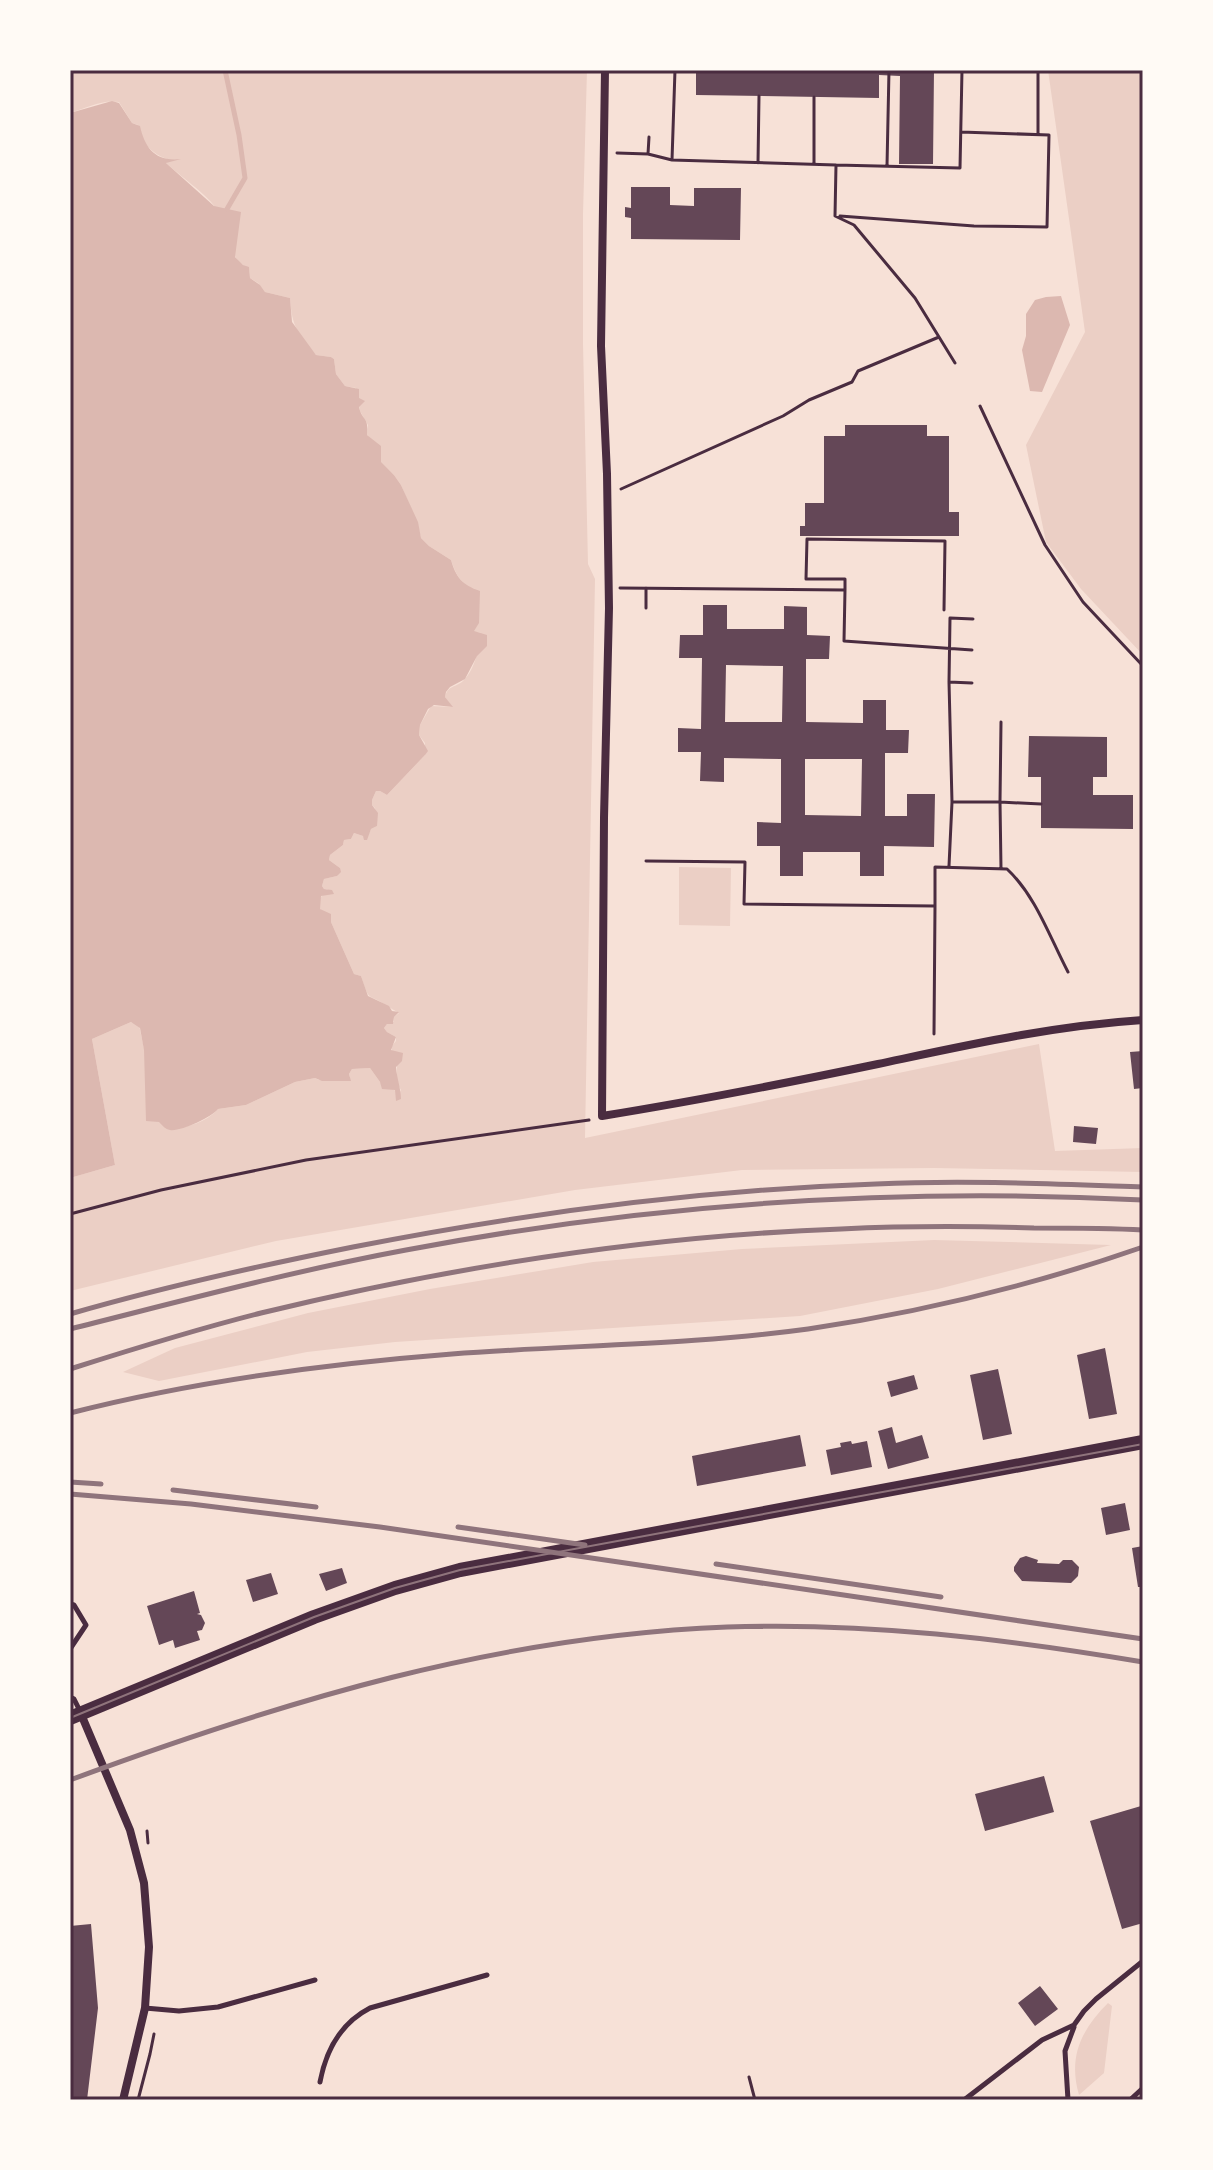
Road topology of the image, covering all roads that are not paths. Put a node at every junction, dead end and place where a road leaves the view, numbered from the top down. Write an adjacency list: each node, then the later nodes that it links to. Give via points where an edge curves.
1 (605, 70): 2 (street, via 601,346 608,588 602,1116 1034,1032)
2 (1143, 1020)
3 (1143, 1442): 7 (main road, via 460,1570 314,1617)
4 (70, 1604): 5 (lane, via 86,1625)
5 (70, 1649)
6 (70, 1697): 7 (lane)
7 (76, 1716): 11 (street, via 130,1830 144,1883 149,1947)
8 (1143, 1961): 12 (lane, via 1096,1999)
9 (487, 1975): 13 (lane, via 357,2015 339,2033)
10 (315, 1980): 11 (lane, via 218,2007)
11 (145, 2008): 15 (street)
12 (1074, 2025): 16 (lane, via 1042,2040); 17 (lane, via 1065,2051)
13 (320, 2082)
14 (1143, 2088): 18 (lane)
15 (123, 2100)
16 (964, 2100)
17 (1068, 2100)
18 (1130, 2100)

